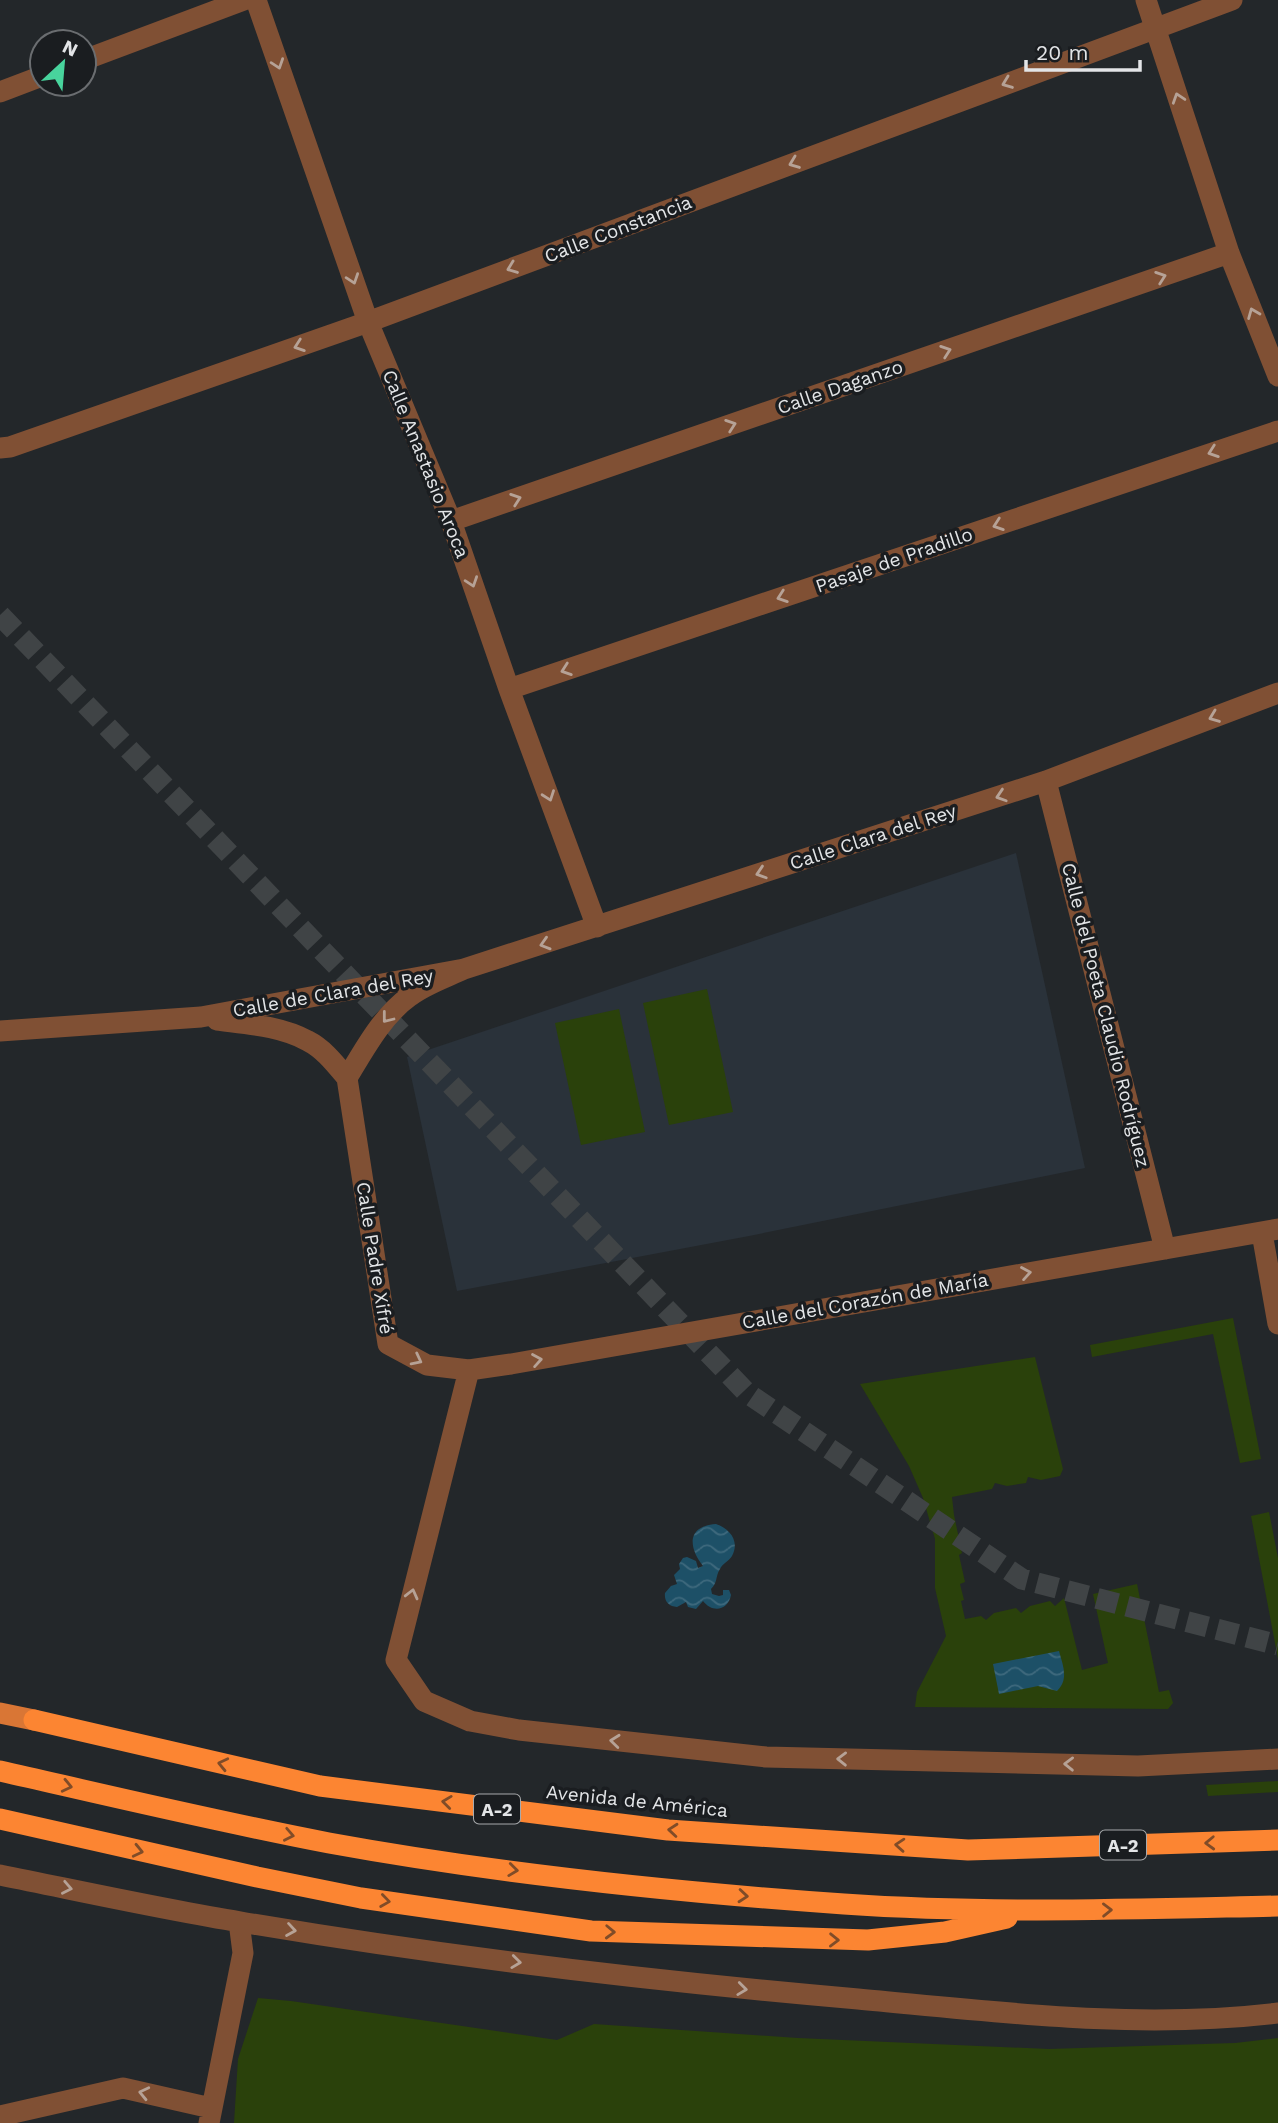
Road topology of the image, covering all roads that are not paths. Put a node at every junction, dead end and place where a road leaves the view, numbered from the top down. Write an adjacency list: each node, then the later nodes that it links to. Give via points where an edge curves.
1 (244, 0): 6 (street)
2 (256, 0): 10 (street, Calle Anastasio Aroca, one-way to 10)
3 (1146, 0): 5 (street)
4 (1232, 0): 5 (street, Calle Constancia)
5 (1154, 28): 9 (street, one-way to 5); 10 (street, Calle Constancia, one-way to 10)
6 (98, 55)
7 (28, 81): 8 (street)
8 (0, 92)
9 (1229, 253): 11 (street, one-way to 9); 14 (street, Calle Daganzo, one-way to 9)
10 (368, 322): 13 (street, Calle Constancia, one-way to 13); 14 (street, Calle Anastasio Aroca)
11 (1278, 376)
12 (1278, 431): 15 (street, Pasaje de Pradillo, one-way to 15)
13 (0, 448)
14 (451, 521): 15 (street, Calle Anastasio Aroca, one-way to 15)
15 (509, 689): 18 (street, Calle Anastasio Aroca, one-way to 18)
16 (1278, 693): 17 (street, Calle Clara del Rey, one-way to 17)
17 (1046, 781): 18 (street, Calle Clara del Rey, one-way to 18); 24 (street, Calle del Poeta Claudio Rodríguez)
18 (597, 927): 19 (street, Calle Clara del Rey, one-way to 19)
19 (464, 968): 20 (street, Calle de Clara del Rey); 22 (street, one-way to 22, via 411,995 392,1011)
20 (201, 1017): 21 (street, Calle de Clara del Rey); 22 (street, Calle de Clara del Rey, via 284,1031 309,1041)
21 (0, 1031)
22 (347, 1079): 26 (street, Calle Padre Xifré, one-way to 26, via 388,1344 427,1365)
23 (1270, 1231): 24 (street, Calle del Corazón de María); 25 (street, Calle del Corazón de María)
24 (1165, 1249): 26 (street, Calle del Corazón de María, one-way to 24)
25 (1278, 1324)
26 (469, 1370): 29 (street, one-way to 26, via 1138,1766 766,1757 532,1732 470,1721 424,1701 396,1660)
27 (0, 1713): 28 (main road, Avenida de América / A-2)
28 (34, 1720): 32 (highway, Avenida de América / A-2, one-way to 28, via 968,1850 668,1830 320,1786)
29 (1278, 1759)
30 (0, 1771): 35 (highway, one-way to 35, via 234,1824 474,1866 675,1891 847,1905)
31 (0, 1819): 35 (highway, one-way to 35, via 348,1895 591,1931 868,1940 945,1932)
32 (1278, 1840)
33 (0, 1875): 36 (street, one-way to 36)
34 (1278, 1906): 35 (highway, one-way to 34)
35 (1038, 1912)
36 (239, 1922): 37 (street, one-way to 37, via 424,1951 759,1991 1073,2019 1227,2020); 38 (street, via 243,1953)
37 (1278, 2013)
38 (210, 2115): 39 (street, one-way to 39, via 123,2088)
39 (0, 2116)

